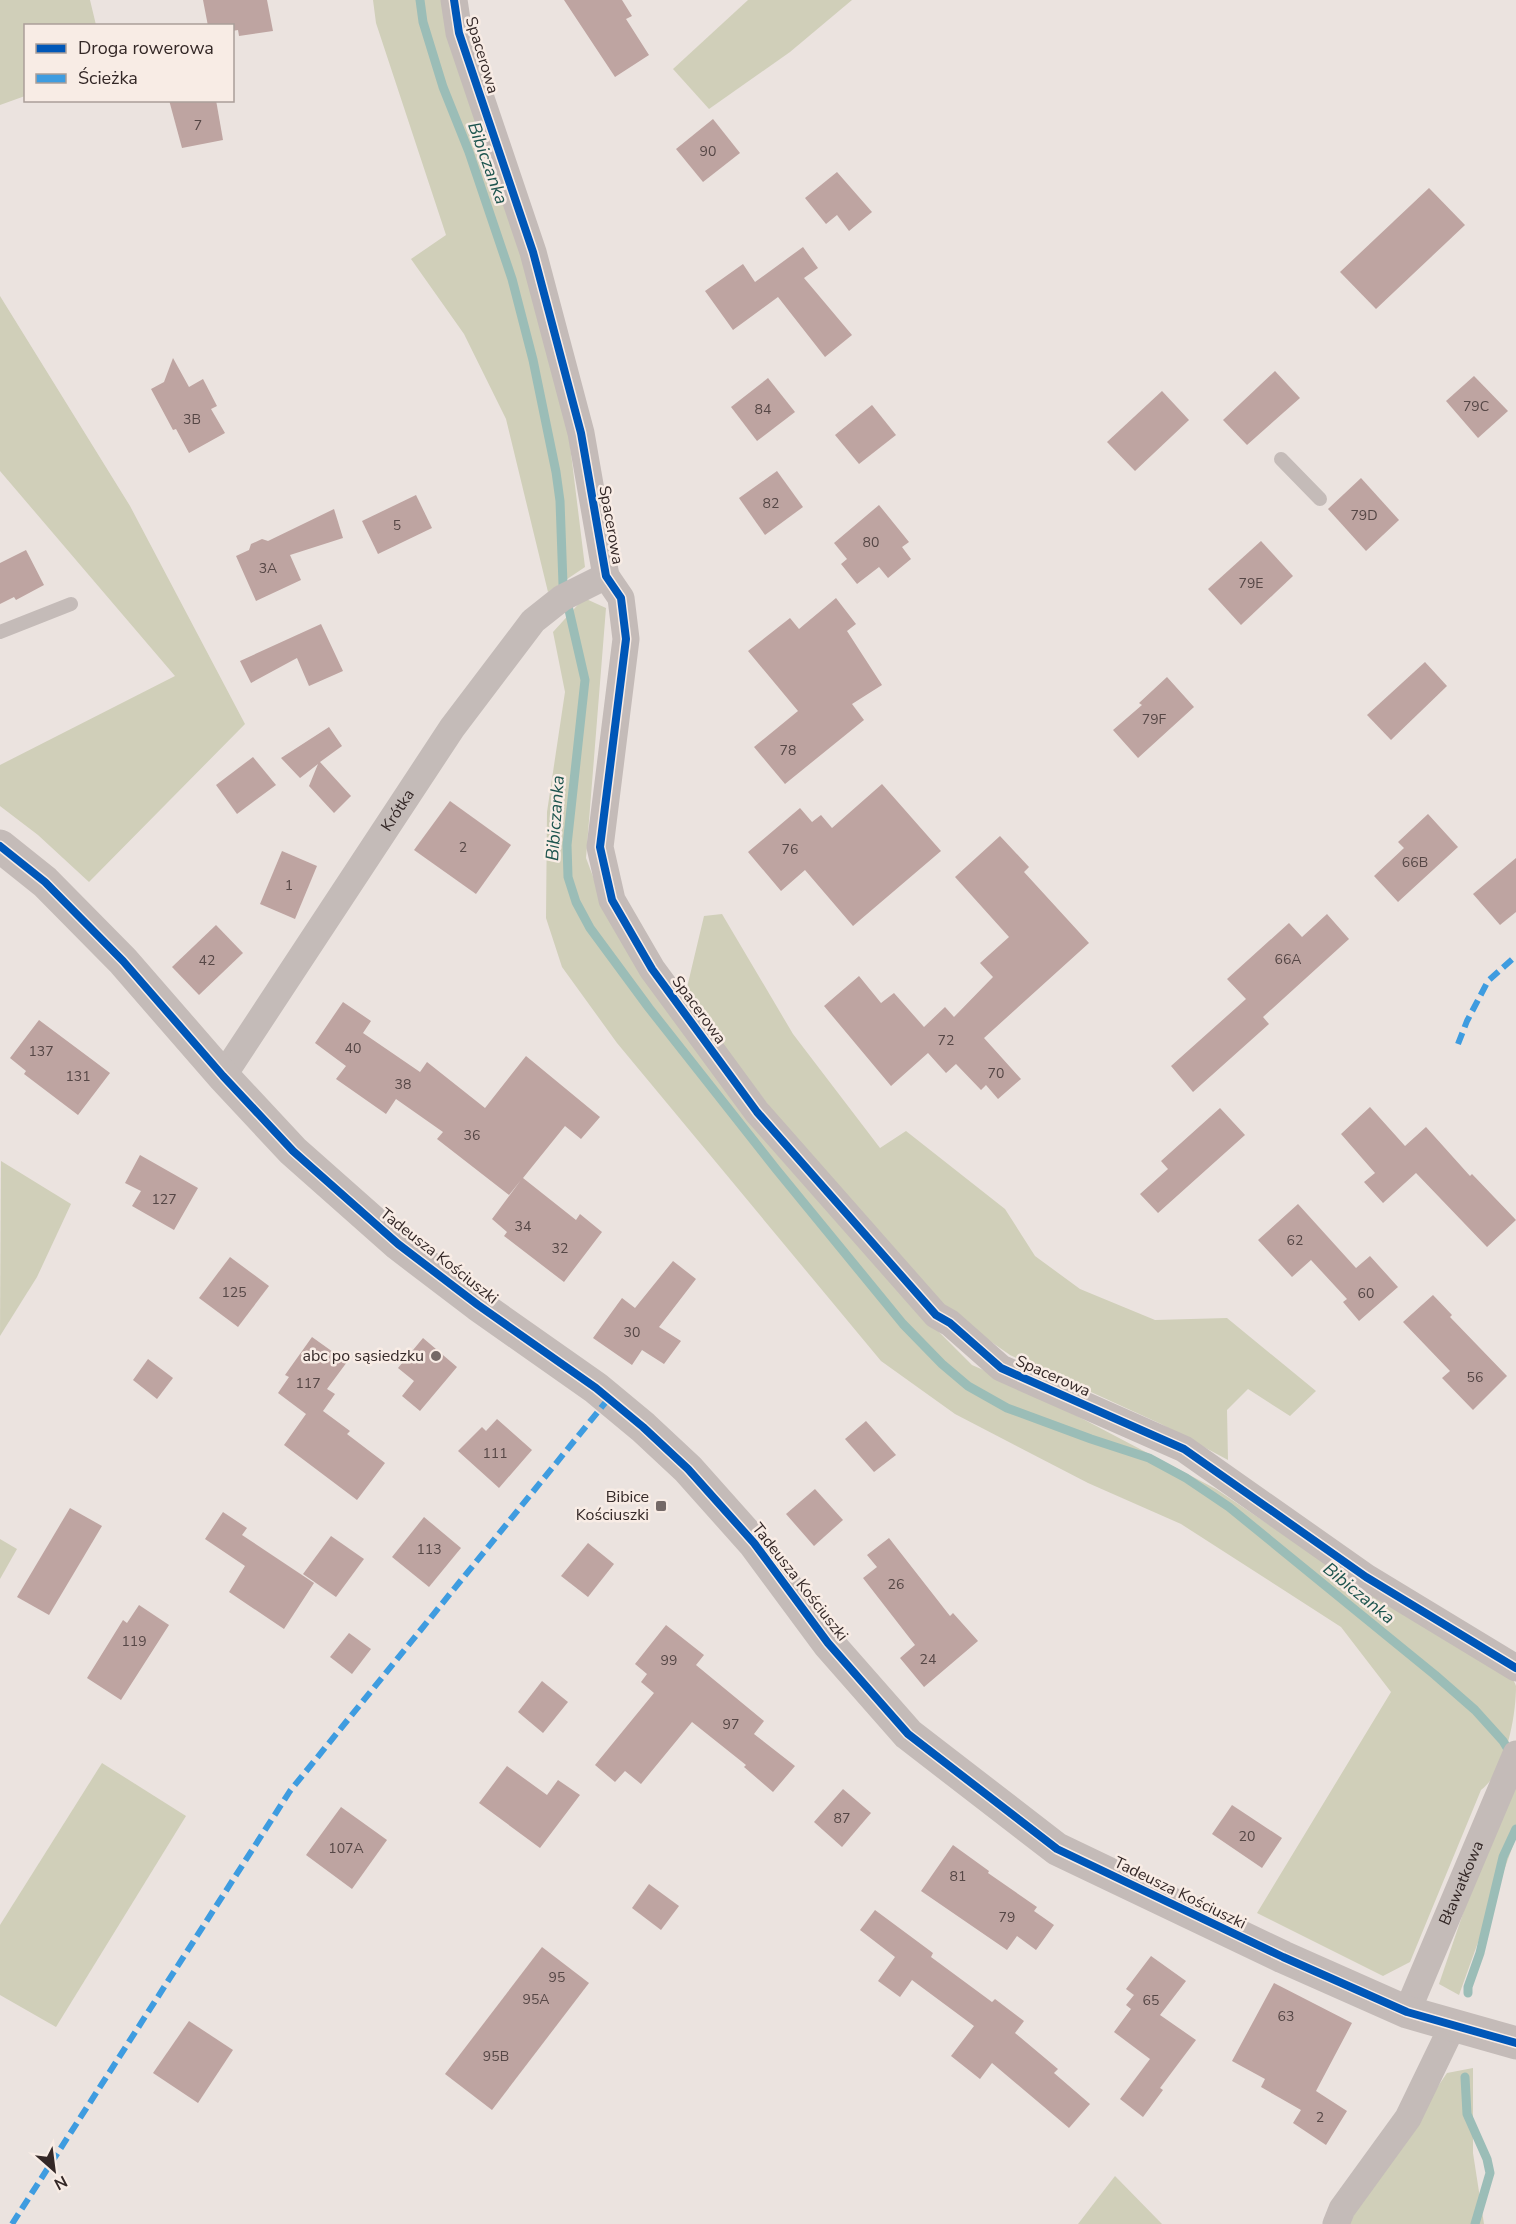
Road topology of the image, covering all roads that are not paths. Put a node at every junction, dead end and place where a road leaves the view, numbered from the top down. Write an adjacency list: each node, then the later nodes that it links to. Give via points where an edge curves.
1 (454, 0): 4 (street, Spacerowa, via 459,33 533,252 563,365 580,433)
2 (1281, 459): 3 (lane)
3 (1320, 500)
4 (606, 576): 8 (street, Krótka, via 568,595 533,621 452,728); 9 (street, Spacerowa, via 621,598 626,639 600,847 612,900 652,969 757,1112 936,1315 1000,1368 1184,1449 1366,1577)
5 (71, 604): 6 (lane)
6 (0, 632)
7 (0, 846): 8 (street, Tadeusza Kościuszki, via 45,882 123,961)
8 (223, 1076): 11 (street, Tadeusza Kościuszki, via 293,1151 393,1240 477,1305 596,1388 688,1468 753,1543 828,1643 908,1734 1057,1849 1283,1958)
9 (1516, 1668)
10 (1513, 1760): 11 (street, Bławatkowa)
11 (1407, 2012): 12 (street, Tadeusza Kościuszki)
12 (1453, 2025): 13 (street, Tadeusza Kościuszki); 14 (street, via 1408,2118 1342,2209)
13 (1516, 2043)
14 (1336, 2224)

